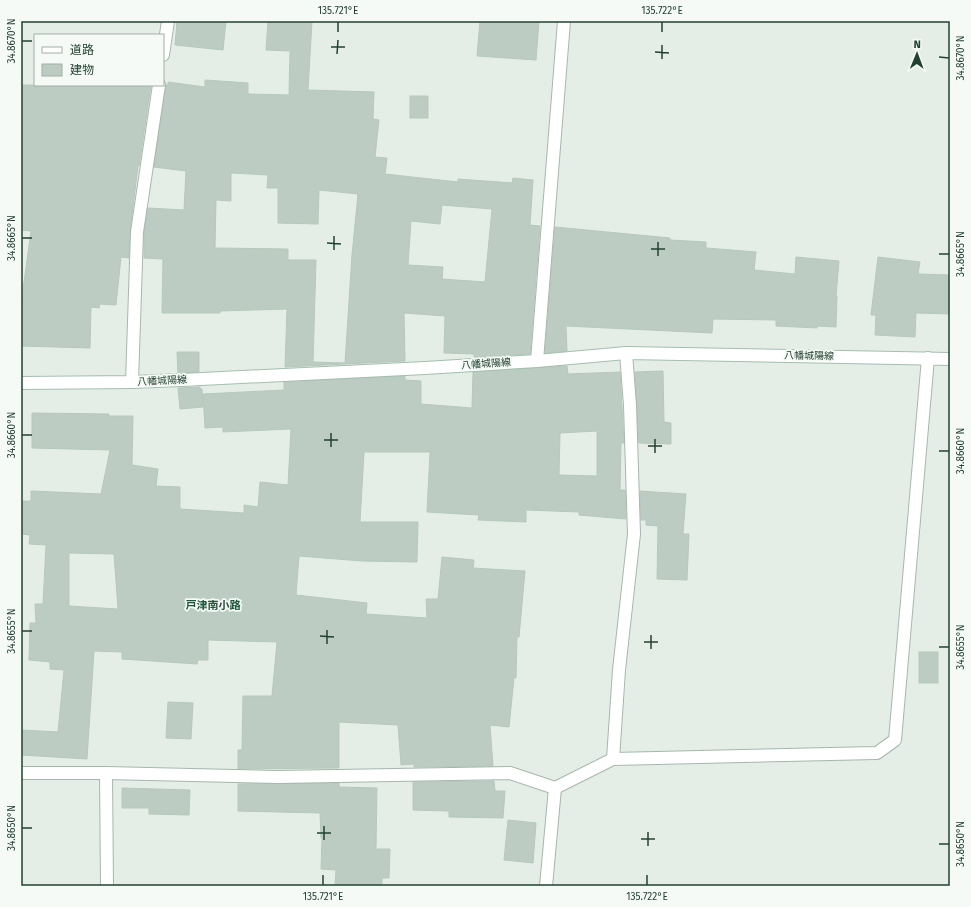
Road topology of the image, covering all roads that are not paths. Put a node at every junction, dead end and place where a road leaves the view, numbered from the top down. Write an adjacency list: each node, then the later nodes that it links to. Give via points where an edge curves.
1 (168, 21): 3 (street)
2 (564, 21): 8 (street)
3 (164, 48)
4 (159, 86): 10 (street, via 137,232)
5 (626, 353): 6 (street, 八幡城陽線); 8 (street, 八幡城陽線); 11 (street, via 634,534 619,670)
6 (928, 358): 7 (street, 八幡城陽線); 11 (street, via 895,740 877,753)
7 (950, 359)
8 (537, 361): 10 (street, 八幡城陽線)
9 (21, 382): 10 (street, 八幡城陽線)
10 (132, 382)
11 (613, 759): 14 (street)
12 (21, 773): 13 (street)
13 (106, 773): 14 (street, via 278,777 510,774); 15 (street)
14 (556, 788): 16 (street)
15 (107, 886)
16 (546, 886)

